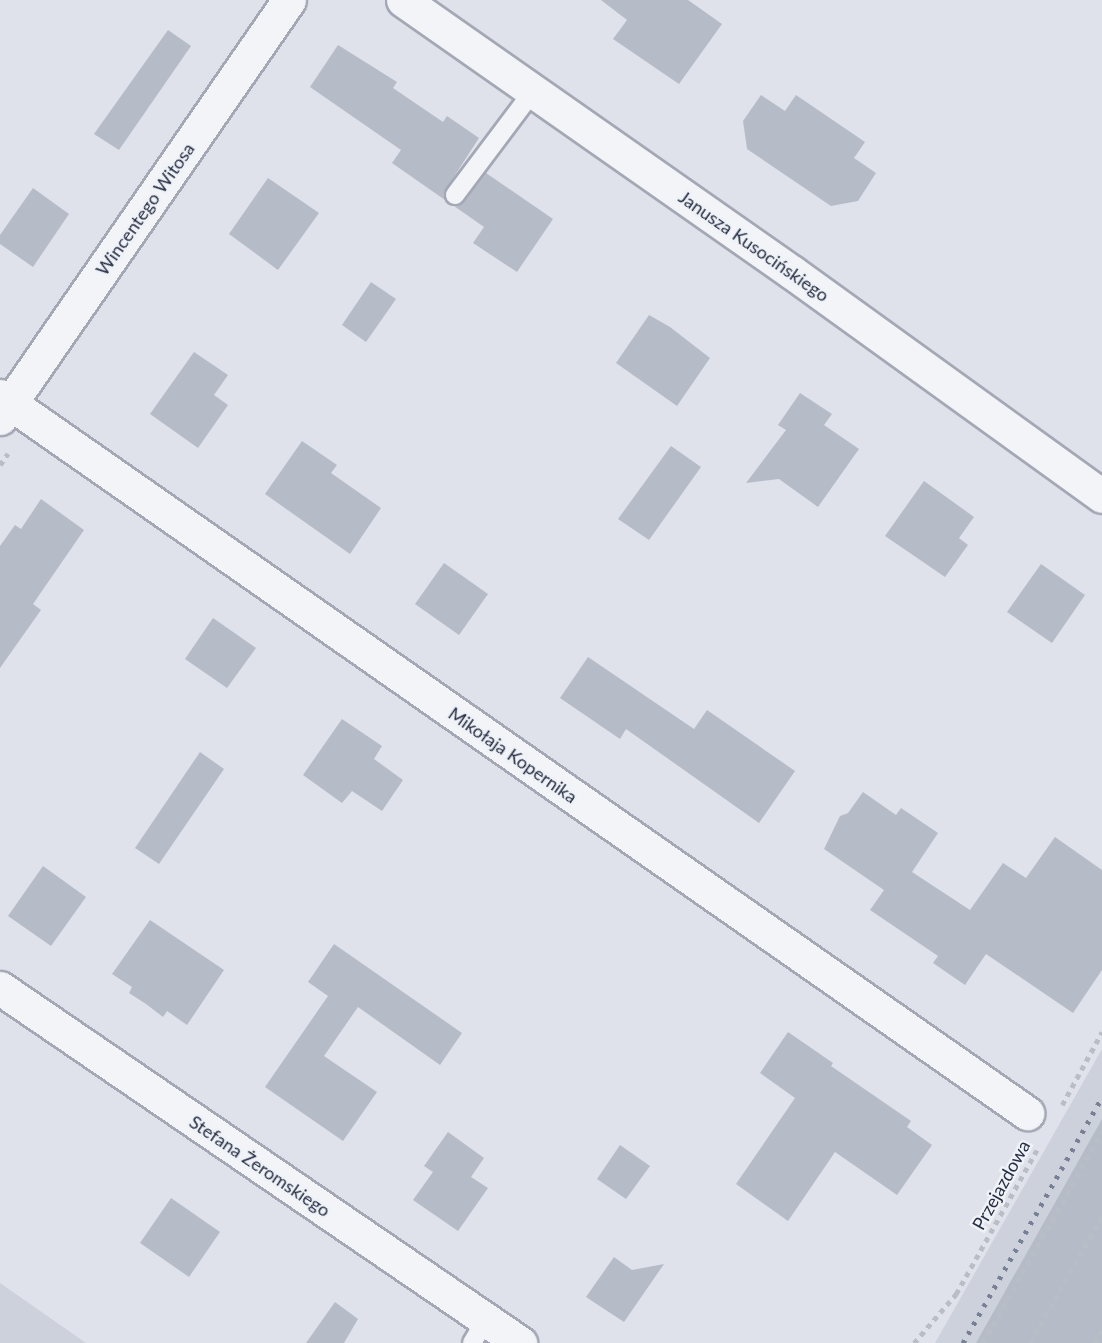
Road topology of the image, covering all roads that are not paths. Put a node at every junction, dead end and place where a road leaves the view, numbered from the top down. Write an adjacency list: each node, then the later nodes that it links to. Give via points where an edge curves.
1 (289, 0): 5 (street, Wincentego Witosa)
2 (403, 0): 3 (street, Janusza Kusocińskiego)
3 (533, 91): 4 (lane); 6 (street, Janusza Kusocińskiego)
4 (455, 195)
5 (4, 406): 8 (street, Mikołaja Kopernika)
6 (1102, 496)
7 (0, 988): 9 (street, Stefana Żeromskiego)
8 (1041, 1124)
9 (479, 1332): 10 (street, Stefana Żeromskiego)
10 (520, 1343)

